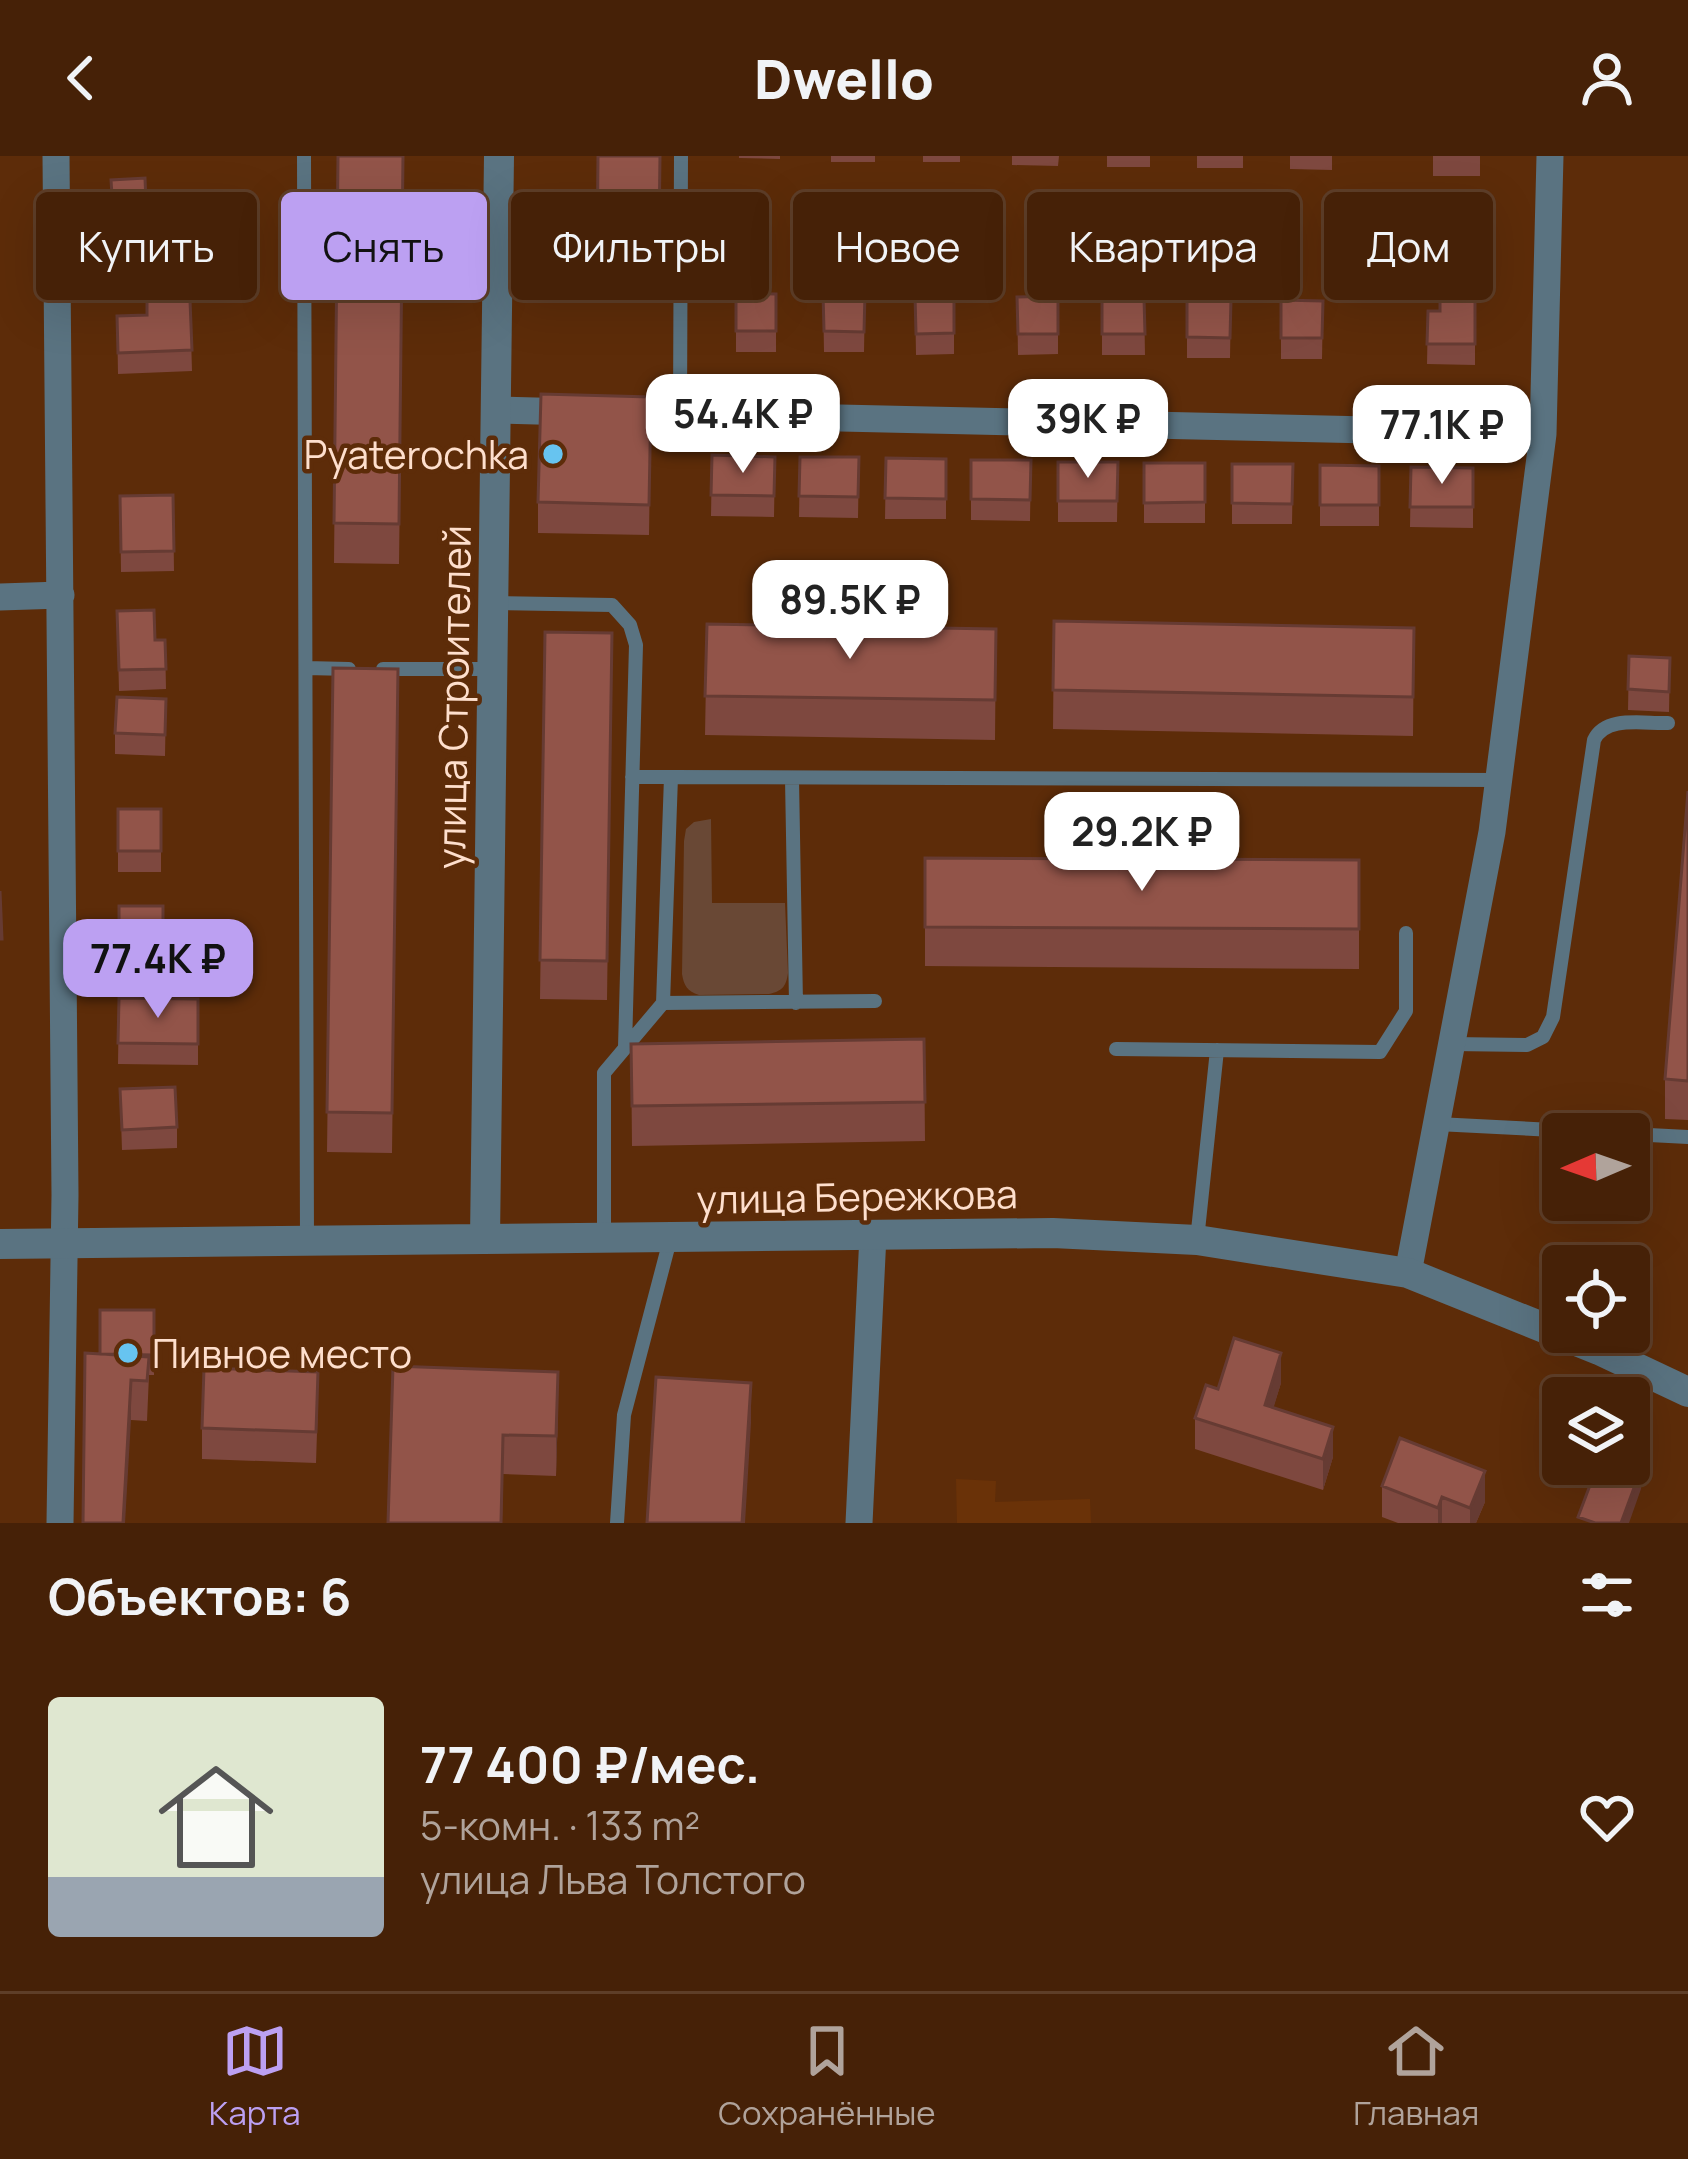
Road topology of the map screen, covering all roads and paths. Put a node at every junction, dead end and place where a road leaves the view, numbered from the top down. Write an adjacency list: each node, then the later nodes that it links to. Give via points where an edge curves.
1 (56, 156): 9 (street)
2 (304, 156): 12 (lane)
3 (500, 156): 6 (street, улица Строителей)
4 (682, 156): 7 (lane)
5 (1550, 156): 8 (street)
6 (495, 410): 7 (street); 11 (street, улица Строителей)
7 (680, 414): 8 (street)
8 (1543, 434): 18 (street)
9 (62, 596): 10 (street); 35 (street)
10 (0, 597)
11 (493, 603): 13 (street, улица Строителей); 15 (lane, via 612,604 631,625)
12 (306, 668): 13 (lane); 33 (lane)
13 (492, 670): 32 (street, улица Строителей)
14 (1668, 723): 23 (lane, via 1611,724 1594,740 1543,1037 1527,1045)
15 (632, 777): 16 (lane); 24 (lane)
16 (671, 777): 17 (lane); 21 (lane)
17 (791, 779): 18 (lane); 22 (lane)
18 (1499, 780): 23 (street)
19 (1406, 933): 26 (lane, via 1406,1012 1380,1052)
20 (875, 1001): 22 (lane)
21 (663, 1003): 22 (lane); 24 (lane)
22 (796, 1003)
23 (1452, 1045): 27 (street)
24 (625, 1047): 31 (lane, via 604,1072)
25 (1116, 1048): 26 (lane)
26 (1217, 1050): 34 (lane)
27 (1437, 1124): 28 (lane); 37 (street)
28 (1688, 1137)
29 (873, 1234): 30 (street, улица Бережкова); 34 (street, улица Бережкова); 41 (street)
30 (671, 1236): 31 (street, улица Бережкова); 40 (lane, via 624,1415)
31 (604, 1237): 32 (street, улица Бережкова)
32 (485, 1238): 33 (street, улица Бережкова)
33 (308, 1240): 35 (street, улица Бережкова)
34 (1198, 1240): 37 (street, улица Бережкова)
35 (65, 1243): 36 (street, улица Бережкова); 39 (street)
36 (0, 1244)
37 (1408, 1273): 38 (street, улица Бережкова)
38 (1688, 1392)
39 (60, 1523)
40 (617, 1523)
41 (859, 1523)

